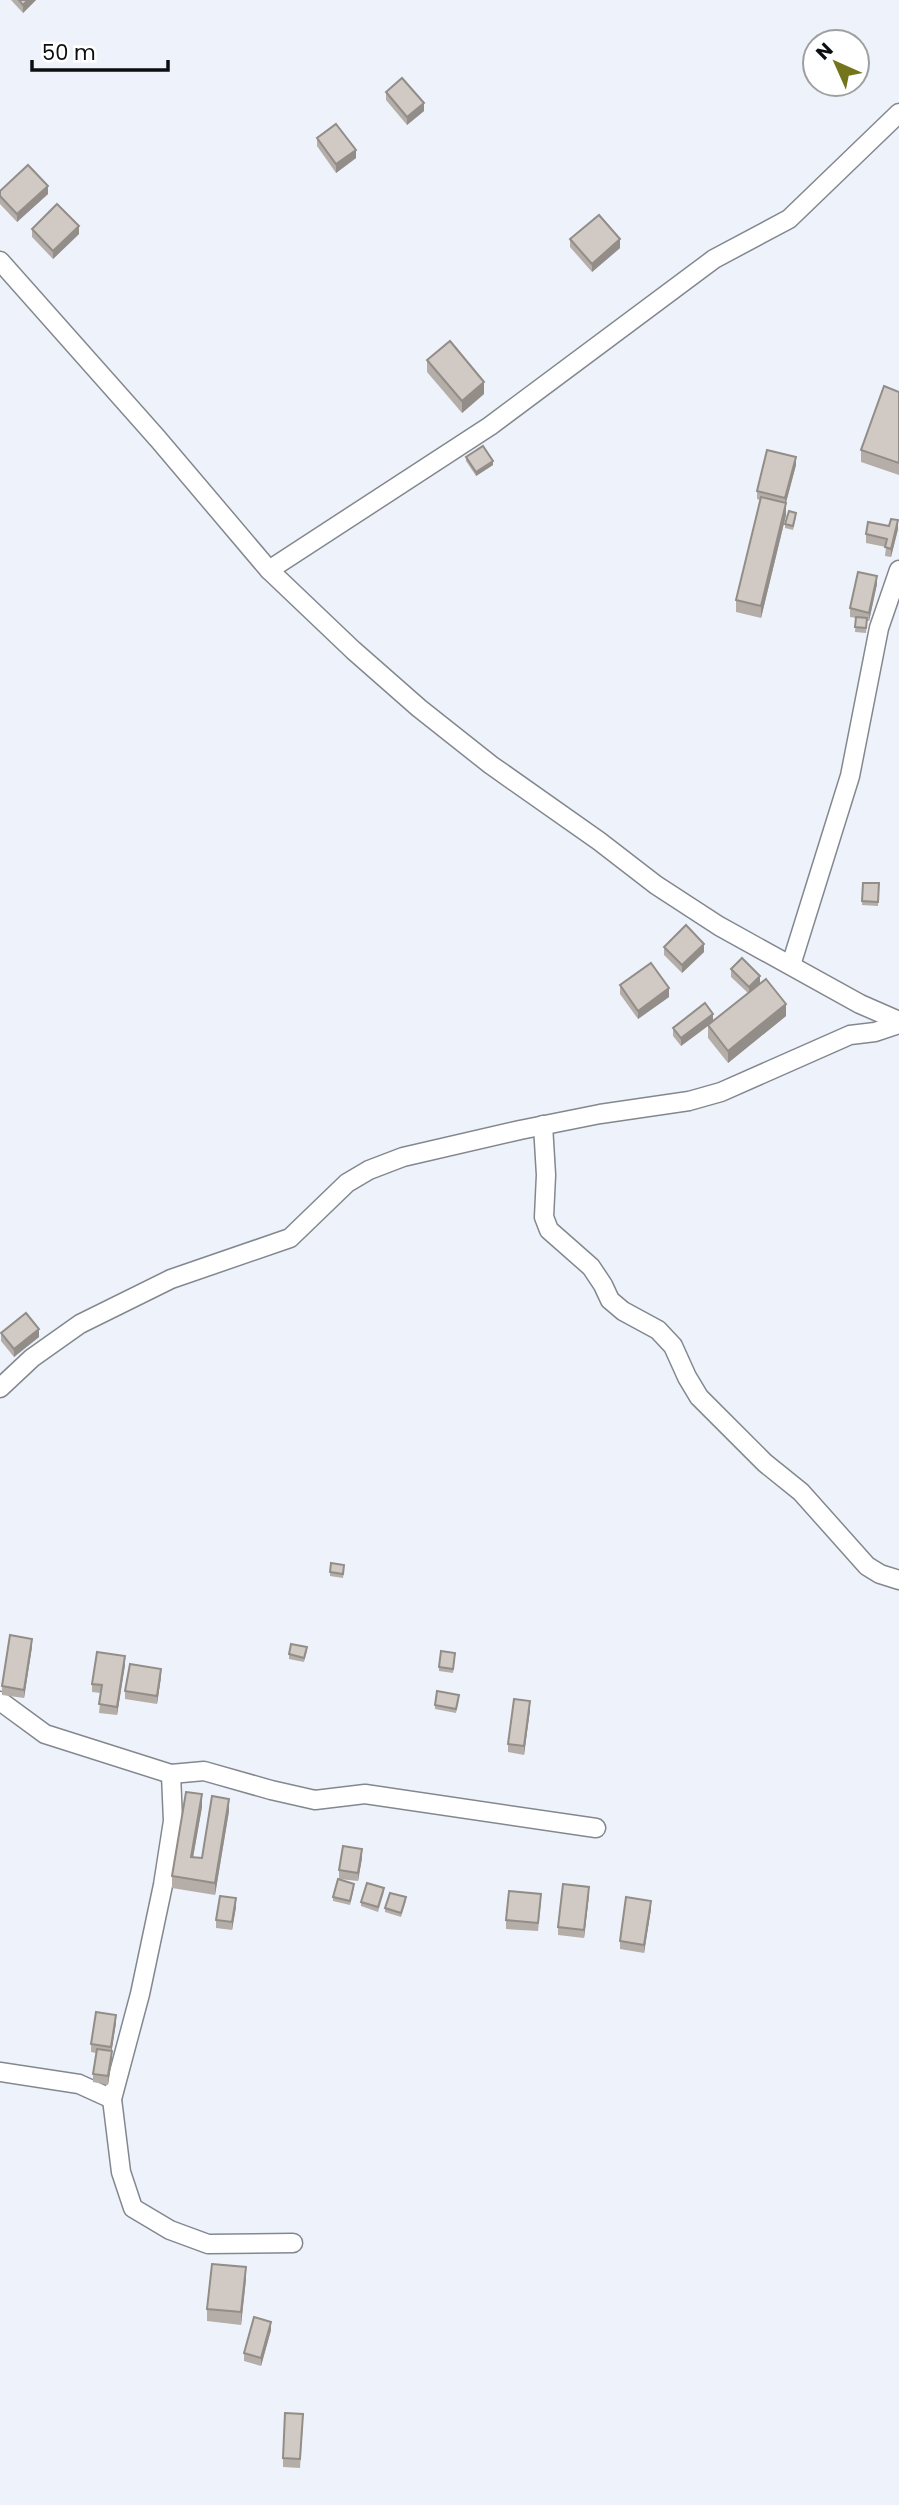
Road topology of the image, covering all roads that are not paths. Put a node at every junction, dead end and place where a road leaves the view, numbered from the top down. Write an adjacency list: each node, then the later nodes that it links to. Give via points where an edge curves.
1 (899, 113): 3 (street, via 789,219 715,259 490,426)
2 (0, 261): 3 (street)
3 (269, 570): 5 (street, via 419,708 491,765 656,886)
4 (899, 570): 5 (street, via 879,628 850,776)
5 (791, 965): 6 (street)
6 (860, 1004): 7 (street); 8 (street)
7 (899, 1022): 8 (street, via 875,1032)
8 (850, 1035): 9 (street, via 721,1092)
9 (544, 1125): 10 (street, via 403,1157 369,1170 348,1183 289,1238 171,1279 80,1324); 11 (street, via 547,1175 543,1199 549,1230 591,1268 610,1300 658,1330 673,1346 699,1397 765,1464 801,1492 867,1566)
10 (0, 1388)
11 (899, 1580)
12 (0, 1701): 13 (street, via 45,1734)
13 (171, 1774): 14 (street, via 204,1771 315,1800 365,1794); 16 (street, via 173,1821 163,1885)
14 (596, 1828)
15 (0, 2073): 16 (street, via 79,2084)
16 (112, 2099): 17 (street, via 121,2172 133,2208 170,2230 208,2244)
17 (293, 2244)

